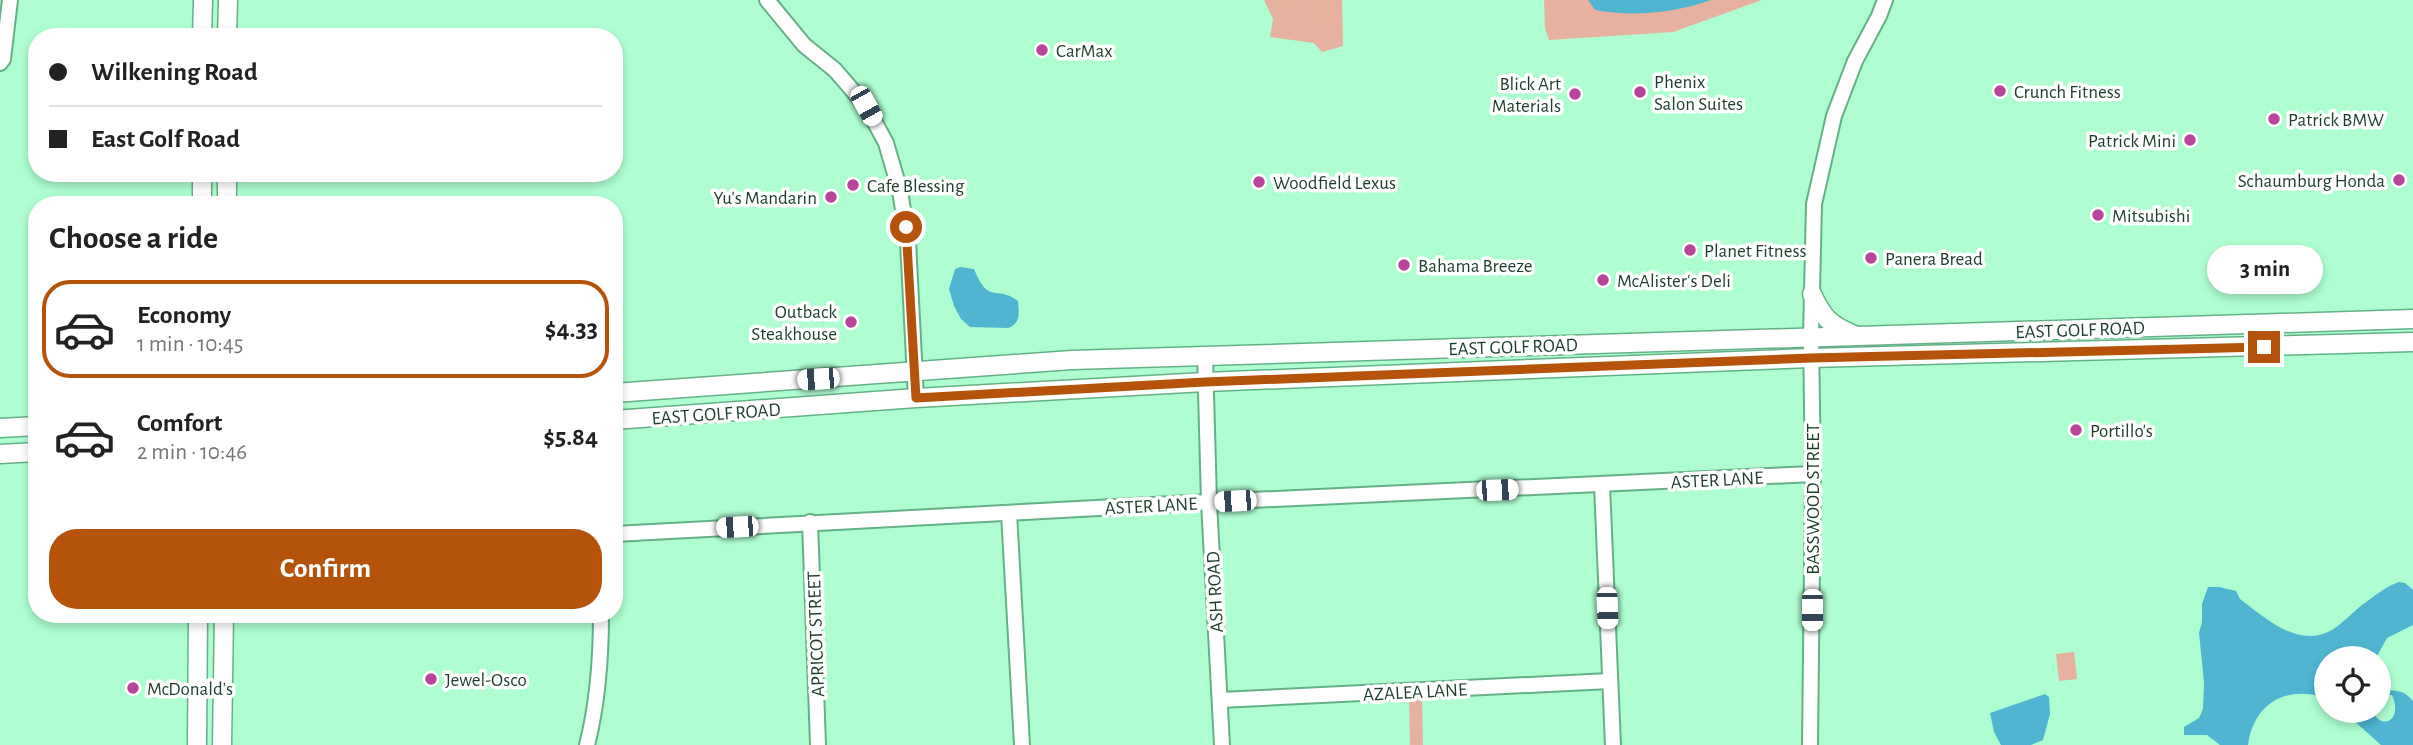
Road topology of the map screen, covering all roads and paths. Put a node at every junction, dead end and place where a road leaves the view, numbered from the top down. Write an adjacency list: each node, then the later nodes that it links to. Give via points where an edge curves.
1 (10, 0): 8 (street)
2 (202, 0): 6 (main road)
3 (228, 0): 7 (main road)
4 (767, 0): 16 (street, via 804,45 835,70 866,106 886,144 908,241)
5 (1885, 0): 9 (street, BASSWOOD STREET, via 1855,61 1831,126 1814,204)
6 (202, 28)
7 (228, 28)
8 (0, 63)
9 (1812, 294): 11 (main road, via 1829,321); 12 (street, BASSWOOD STREET)
10 (2413, 319): 11 (main road, EAST GOLF ROAD)
11 (1857, 336): 12 (main road, EAST GOLF ROAD)
12 (1811, 337): 14 (main road, EAST GOLF ROAD); 15 (street, BASSWOOD STREET)
13 (2413, 342): 15 (main road, EAST GOLF ROAD)
14 (1205, 356): 16 (main road, EAST GOLF ROAD); 17 (street, ASH ROAD)
15 (1811, 358): 17 (main road, EAST GOLF ROAD); 25 (street, BASSWOOD STREET)
16 (914, 372): 18 (main road, EAST GOLF ROAD); 19 (street)
17 (1205, 382): 19 (main road, EAST GOLF ROAD); 27 (street, ASH ROAD)
18 (623, 392)
19 (916, 398): 20 (main road, EAST GOLF ROAD)
20 (623, 419)
21 (28, 426): 22 (main road)
22 (0, 428)
23 (28, 452): 24 (main road)
24 (0, 454)
25 (1813, 474): 26 (street, ASTER LANE); 43 (street, BASSWOOD STREET)
26 (1602, 485): 27 (street, ASTER LANE); 34 (street)
27 (1209, 502): 28 (street, ASTER LANE); 35 (street, ASH ROAD)
28 (1009, 513): 29 (street, ASTER LANE); 40 (street)
29 (810, 523): 30 (street, ASTER LANE); 39 (street, APRICOT STREET)
30 (623, 533)
31 (198, 623): 36 (main road)
32 (224, 623): 37 (main road)
33 (601, 623): 38 (street, via 601,657)
34 (1610, 681): 35 (street, AZALEA LANE); 42 (street)
35 (1220, 700): 41 (street, ASH ROAD)
36 (197, 745)
37 (222, 745)
38 (587, 745)
39 (818, 745)
40 (1022, 745)
41 (1222, 745)
42 (1613, 745)
43 (1810, 745)

